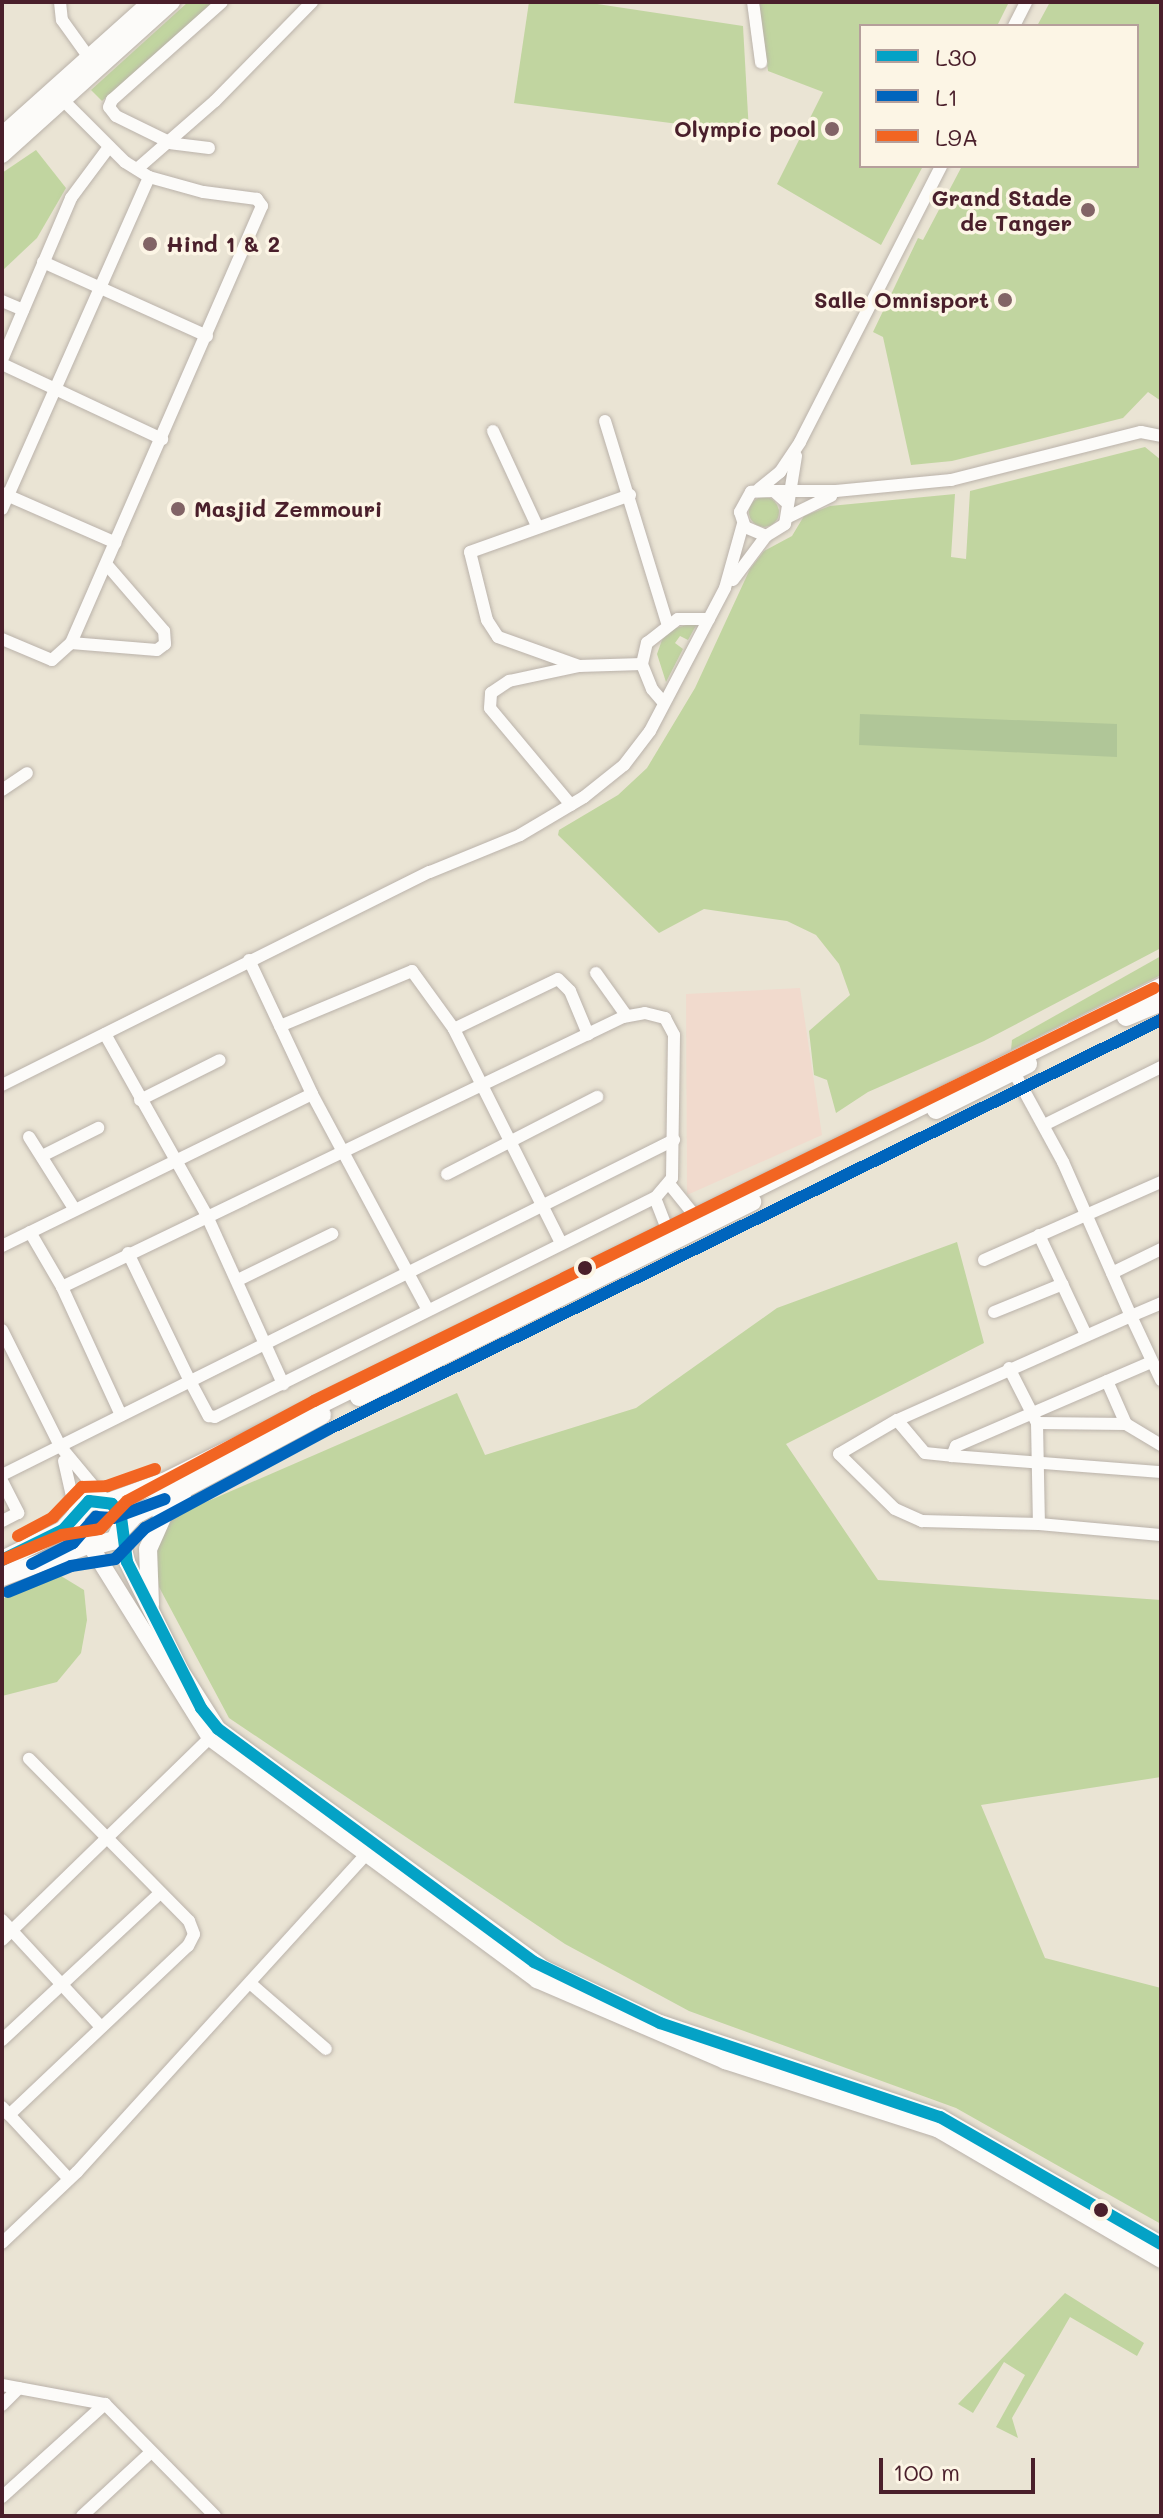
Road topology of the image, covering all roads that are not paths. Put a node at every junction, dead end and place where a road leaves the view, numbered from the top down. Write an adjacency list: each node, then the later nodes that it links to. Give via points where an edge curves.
1 (60, 2): 9 (street, via 62,20)
2 (150, 2): 9 (main road)
3 (172, 2): 11 (main road)
4 (222, 2): 13 (street, via 109,107 116,116)
5 (312, 2): 13 (street)
6 (753, 2): 10 (street)
7 (1026, 2): 8 (street)
8 (1015, 24)
9 (90, 59): 12 (main road)
10 (761, 62)
11 (65, 102): 14 (street); 16 (main road)
12 (3, 134)
13 (171, 143): 15 (street); 18 (street)
14 (109, 147): 18 (street); 20 (street, via 71,198)
15 (209, 148)
16 (2, 155)
17 (940, 168): 31 (street)
18 (137, 169): 19 (street)
19 (149, 177): 21 (street); 24 (street, via 257,199 262,206)
20 (43, 262): 21 (street); 23 (street)
21 (100, 288): 24 (street); 26 (street)
22 (2, 301): 23 (street)
23 (23, 310): 25 (street)
24 (207, 336): 30 (street)
25 (2, 362): 26 (street)
26 (53, 388): 30 (street); 34 (street)
27 (605, 421): 36 (street)
28 (493, 431): 40 (street)
29 (1161, 436): 33 (street, via 1141,432 951,480)
30 (162, 439): 42 (street)
31 (800, 442): 32 (street, via 780,472); 35 (street)
32 (759, 489): 35 (street); 39 (street, via 742,504)
33 (853, 489): 35 (street); 38 (street)
34 (5, 494): 37 (street); 42 (street)
35 (782, 494): 38 (street)
36 (630, 495): 40 (street); 46 (street)
37 (2, 509)
38 (788, 517): 41 (street, via 780,530)
39 (743, 524): 41 (street); 44 (street)
40 (537, 526): 50 (street, via 470,552 487,620 498,637)
41 (766, 536): 44 (street)
42 (116, 543): 43 (street)
43 (107, 565): 48 (street); 48 (street, via 164,631 165,644 157,650)
44 (725, 588): 45 (street)
45 (709, 619): 46 (street); 51 (street)
46 (667, 623): 49 (street, via 647,643)
47 (2, 639): 48 (street, via 52,660)
48 (71, 643)
49 (642, 664): 50 (street); 51 (street)
50 (579, 666): 54 (street, via 509,681 496,687 489,701)
51 (664, 703): 54 (street, via 624,765)
52 (27, 773): 53 (street)
53 (2, 790)
54 (571, 805): 55 (street, via 520,835)
55 (249, 960): 60 (street); 62 (street)
56 (596, 973): 59 (street)
57 (1161, 987): 65 (highway)
58 (1161, 1002): 65 (highway)
59 (626, 1015): 63 (street); 78 (street, via 661,1016 674,1030)
60 (280, 1026): 61 (street, via 412,971); 71 (street)
61 (454, 1029): 63 (street, via 558,979 570,991); 69 (street)
62 (105, 1034): 67 (street); 73 (street)
63 (588, 1034): 69 (street)
64 (220, 1060): 73 (street)
65 (1010, 1066): 74 (street); 90 (highway); 93 (highway)
66 (1161, 1067): 74 (street)
67 (15, 1080): 68 (street); 70 (street)
68 (2, 1085)
69 (482, 1087): 77 (street); 79 (street)
70 (2, 1092)
71 (312, 1094): 79 (street); 81 (street)
72 (597, 1097): 77 (street)
73 (140, 1100): 81 (street)
74 (1044, 1125): 89 (street)
75 (98, 1128): 80 (street)
76 (29, 1137): 80 (street)
77 (510, 1140): 82 (street); 86 (street)
78 (674, 1140): 84 (street); 86 (street)
79 (344, 1152): 88 (street); 100 (street)
80 (42, 1156): 87 (street)
81 (174, 1161): 87 (street); 88 (street)
82 (447, 1174)
83 (1161, 1182): 89 (street)
84 (670, 1185): 85 (street); 90 (street)
85 (655, 1198): 93 (street); 95 (street)
86 (541, 1206): 95 (street); 100 (street)
87 (75, 1210): 91 (street)
88 (206, 1214): 98 (street); 102 (street)
89 (1087, 1214): 94 (street); 101 (street)
90 (694, 1215): 93 (highway)
91 (30, 1232): 96 (street); 104 (street)
92 (332, 1234): 102 (street)
93 (669, 1235): 128 (highway); 129 (highway, via 164,1482)
94 (1039, 1235): 99 (street); 103 (street)
95 (561, 1243): 106 (street)
96 (2, 1246)
97 (1161, 1249): 101 (street)
98 (128, 1253): 104 (street); 115 (street)
99 (984, 1260)
100 (407, 1273): 106 (street); 111 (street)
101 (1112, 1273): 108 (street)
102 (238, 1280): 111 (street)
103 (1063, 1284): 107 (street); 110 (street)
104 (62, 1287): 118 (street)
105 (1161, 1303): 108 (street)
106 (428, 1310): 117 (street)
107 (994, 1312)
108 (1131, 1316): 110 (street); 112 (street)
109 (2, 1330): 123 (street)
110 (1086, 1335): 113 (street)
111 (264, 1344): 115 (street); 117 (street)
112 (1149, 1363): 114 (street); 116 (street)
113 (1009, 1368): 119 (street); 120 (street)
114 (1161, 1380)
115 (190, 1381): 117 (street, via 209,1416 215,1417); 118 (street)
116 (1107, 1381): 119 (street); 121 (street)
117 (283, 1384)
118 (121, 1415): 123 (street)
119 (1034, 1418): 121 (street); 124 (street, via 956,1446); 125 (street)
120 (897, 1420): 124 (street, via 925,1453); 132 (street, via 839,1454 895,1509 922,1521)
121 (1126, 1424): 122 (street)
122 (1161, 1445)
123 (60, 1446): 127 (street); 129 (street); 130 (street)
124 (952, 1456): 125 (street)
125 (1041, 1463): 126 (street); 132 (street)
126 (1161, 1472)
127 (2, 1478): 131 (street, via 18,1513)
128 (188, 1488): 133 (highway, via 135,1515); 138 (highway, via 162,1517 148,1549)
129 (107, 1501): 130 (highway, via 89,1501); 133 (highway, via 121,1517)
130 (75, 1516): 135 (highway, via 76,1532); 136 (highway, via 39,1544)
131 (2, 1521)
132 (1039, 1524): 134 (street)
133 (120, 1532): 135 (highway, via 108,1544); 138 (main road, via 127,1562)
134 (1161, 1535)
135 (89, 1545): 137 (highway); 139 (main road)
136 (2, 1560)
137 (2, 1577)
138 (150, 1605): 154 (main road, via 201,1708 218,1729 553,1974 730,2048 940,2117)
139 (210, 1738): 141 (street); 142 (main road)
140 (29, 1759): 141 (street)
141 (108, 1839): 143 (street); 145 (street)
142 (367, 1853): 146 (street); 155 (main road, via 562,1994 725,2061 937,2129)
143 (160, 1893): 147 (street); 148 (street, via 193,1927 193,1941)
144 (2, 1920): 145 (street)
145 (7, 1936): 147 (street)
146 (251, 1984): 150 (street); 152 (street)
147 (62, 1985): 148 (street); 149 (street)
148 (101, 2027): 151 (street)
149 (2, 2040)
150 (326, 2049)
151 (5, 2111): 152 (street)
152 (69, 2179): 153 (street)
153 (2, 2243)
154 (1161, 2244)
155 (1161, 2260)
156 (2, 2385): 157 (street)
157 (19, 2388): 158 (street); 159 (street)
158 (105, 2404): 160 (street); 161 (street)
159 (2, 2405)
160 (151, 2452): 162 (street); 163 (street)
161 (2, 2497)
162 (82, 2516)
163 (215, 2516)

